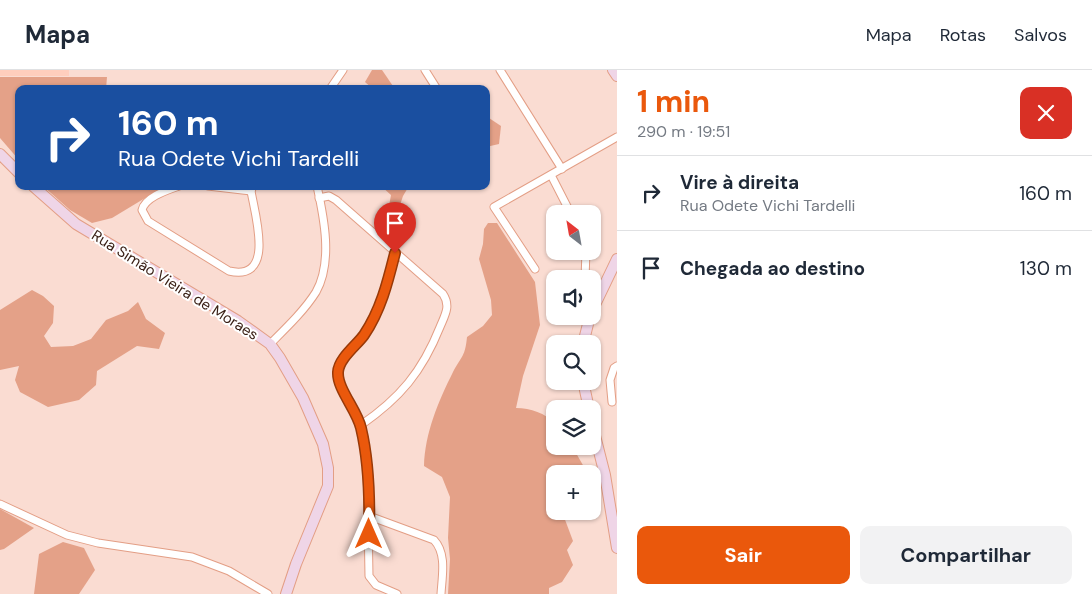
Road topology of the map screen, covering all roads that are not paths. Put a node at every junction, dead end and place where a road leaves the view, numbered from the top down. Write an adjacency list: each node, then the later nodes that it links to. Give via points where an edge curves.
1 (343, 70): 6 (street)
2 (426, 70): 7 (street)
3 (500, 70): 11 (street)
4 (613, 70): 5 (street)
5 (617, 76)
6 (333, 85)
7 (435, 85)
8 (617, 137): 11 (street)
9 (0, 154): 10 (street)
10 (15, 169)
11 (562, 169): 12 (street)
12 (551, 175): 18 (street); 21 (street, via 494,207)
13 (38, 190): 23 (street, Rua Simão Vieira de Moraes, via 76,224 238,320)
14 (168, 190): 15 (street, via 147,202 142,210 148,221 229,271 240,274 250,270 258,260 260,246)
15 (252, 190)
16 (318, 190): 17 (street)
17 (319, 198): 19 (street, via 329,196 336,200); 23 (street, via 326,248 323,273 316,291)
18 (566, 205)
19 (395, 253): 26 (street, via 377,313 341,362 338,371 339,381); 26 (street, via 443,294 447,308 430,352 413,380)
20 (617, 259): 22 (street)
21 (536, 269)
22 (601, 292)
23 (270, 344): 32 (street, Rua Simão Vieira de Moraes, via 303,398 324,444 328,468 328,486)
24 (617, 366): 25 (street, via 610,380)
25 (612, 402)
26 (361, 425): 29 (street, via 367,460)
27 (600, 455): 30 (street)
28 (0, 504): 31 (street, via 67,535 98,543 192,557 230,571)
29 (369, 516): 33 (street, via 369,576 376,585); 34 (street, via 434,540 442,553)
30 (617, 548)
31 (268, 594)
32 (286, 594)
33 (398, 594)
34 (441, 594)

